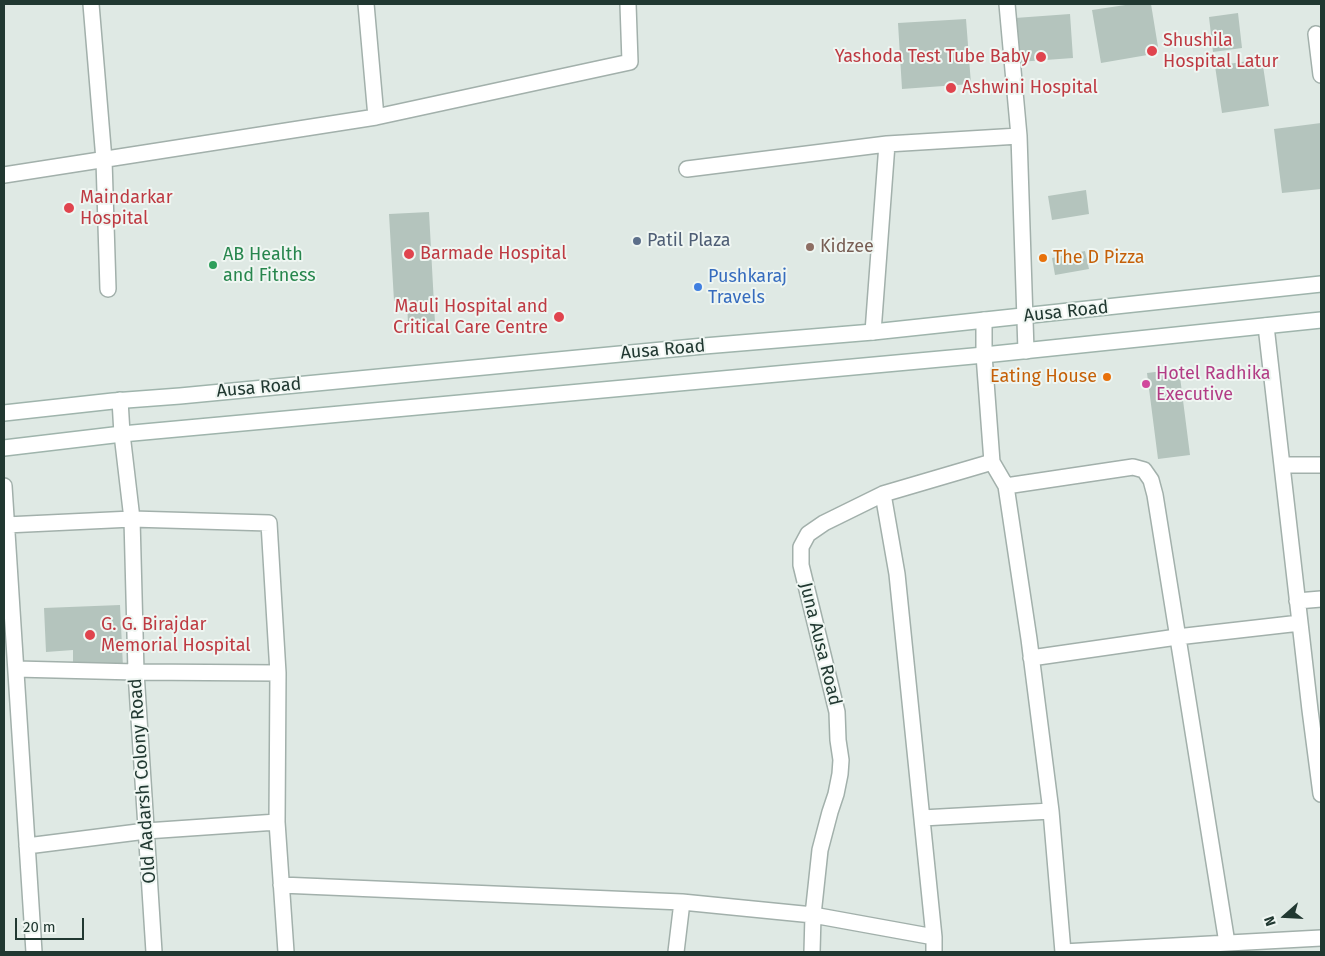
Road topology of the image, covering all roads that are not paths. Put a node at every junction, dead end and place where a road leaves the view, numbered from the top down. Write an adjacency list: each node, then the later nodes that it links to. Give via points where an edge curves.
1 (91, 4): 10 (street)
2 (366, 4): 7 (street)
3 (628, 4): 7 (street, via 630,62)
4 (1007, 4): 8 (street)
5 (1316, 34): 6 (street)
6 (1321, 75)
7 (376, 117): 10 (street)
8 (1019, 136): 9 (street); 15 (street)
9 (887, 144): 11 (street); 19 (street)
10 (104, 160): 12 (street); 14 (street)
11 (687, 169)
12 (4, 175)
13 (1321, 284): 15 (street, Ausa Road)
14 (108, 289)
15 (1026, 316): 16 (street, Ausa Road); 20 (street)
16 (984, 320): 19 (street, Ausa Road); 21 (street)
17 (1321, 320): 18 (street)
18 (1266, 326): 20 (street); 28 (street)
19 (872, 332): 22 (street, Ausa Road)
20 (1026, 351): 21 (street)
21 (984, 355): 24 (street); 26 (street)
22 (120, 400): 23 (street, Ausa Road); 24 (street, Old Aadarsh Colony Road)
23 (4, 413)
24 (122, 434): 25 (street); 32 (street, Old Aadarsh Colony Road)
25 (4, 448)
26 (992, 462): 30 (street); 31 (street, Juna Ausa Road)
27 (1321, 464): 28 (street)
28 (1282, 465): 35 (street)
29 (4, 486): 33 (street)
30 (1006, 486): 37 (street, via 1133,467 1144,470 1155,495); 38 (street)
31 (883, 494): 44 (street, via 897,574); 50 (street, Juna Ausa Road, via 824,523 808,534 801,547 801,565 838,712 841,760 836,794 820,850)
32 (132, 519): 33 (street); 40 (street, Old Aadarsh Colony Road); 41 (street, via 269,523)
33 (6, 525): 39 (street)
34 (1321, 599): 35 (street)
35 (1297, 602): 36 (street)
36 (1300, 623): 37 (street); 42 (street)
37 (1177, 636): 38 (street); 53 (street)
38 (1031, 658): 43 (street)
39 (16, 669): 40 (street); 47 (street)
40 (136, 672): 41 (street); 46 (street, Old Aadarsh Colony Road)
41 (278, 673): 45 (street)
42 (1321, 794)
43 (1051, 811): 44 (street); 60 (street)
44 (922, 818): 51 (street)
45 (277, 822): 46 (street); 48 (street)
46 (146, 831): 47 (street); 55 (street, Old Aadarsh Colony Road)
47 (27, 846): 54 (street)
48 (280, 885): 49 (street); 56 (street)
49 (682, 902): 50 (street); 57 (street)
50 (813, 915): 51 (street); 58 (street, Juna Ausa Road)
51 (934, 936): 59 (street)
52 (1321, 938): 53 (street)
53 (1227, 943): 60 (street)
54 (34, 952)
55 (154, 952)
56 (286, 952)
57 (676, 952)
58 (812, 952)
59 (934, 952)
60 (1063, 952)

